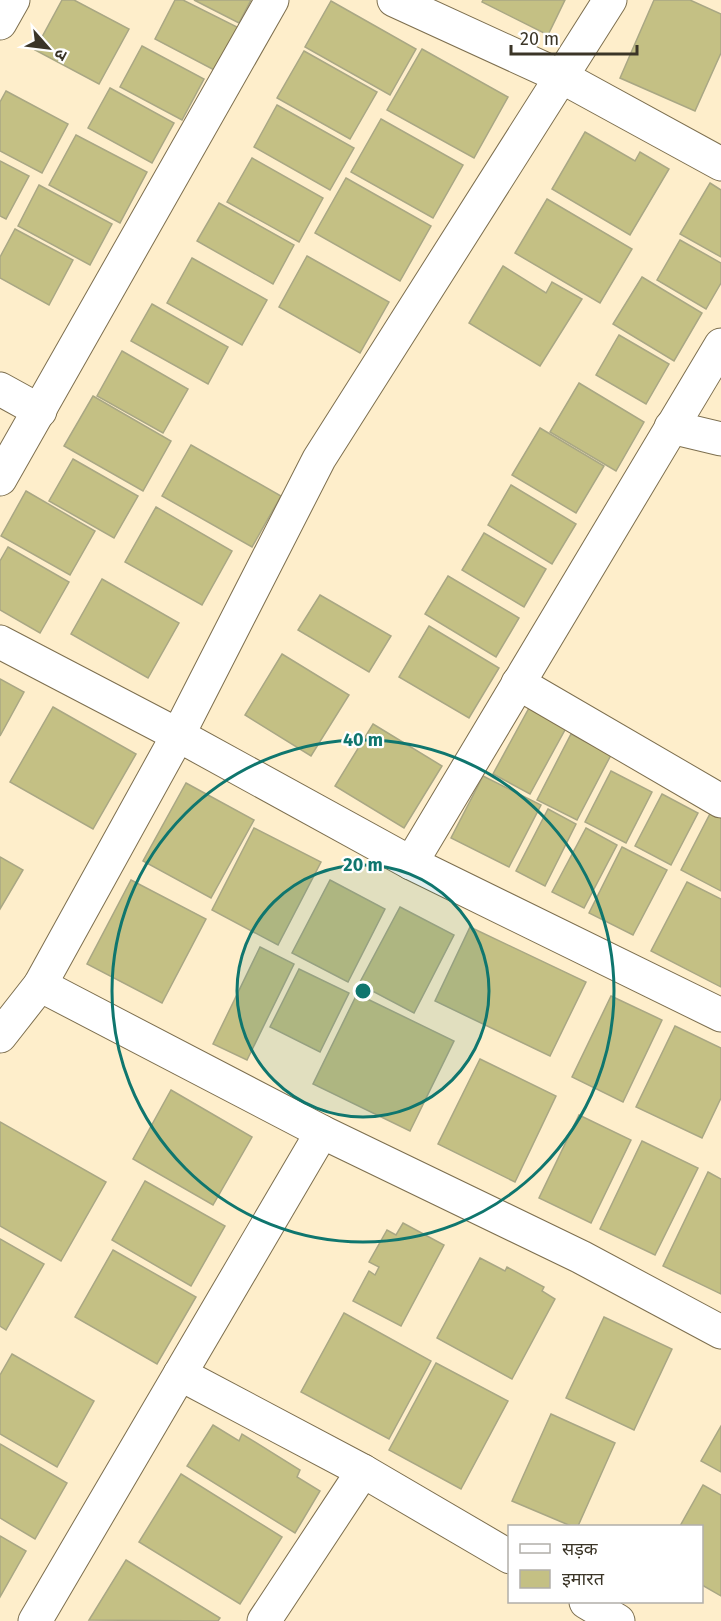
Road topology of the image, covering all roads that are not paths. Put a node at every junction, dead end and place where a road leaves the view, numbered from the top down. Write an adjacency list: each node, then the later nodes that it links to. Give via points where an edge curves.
1 (13, 0): 5 (street)
2 (272, 0): 10 (street)
3 (394, 0): 6 (street)
4 (610, 0): 6 (street)
5 (0, 23)
6 (562, 77): 7 (street); 16 (street, via 319,459)
7 (721, 164)
8 (721, 345): 11 (street)
9 (0, 389): 10 (street)
10 (40, 411): 13 (street)
11 (671, 427): 12 (street); 15 (street)
12 (721, 439)
13 (0, 479)
14 (0, 642): 16 (street)
15 (518, 683): 17 (street); 18 (street)
16 (178, 735): 18 (street); 19 (street)
17 (721, 801)
18 (411, 863): 20 (street)
19 (40, 985): 21 (street); 22 (street)
20 (721, 1015)
21 (0, 1036)
22 (322, 1132): 23 (street, via 581,1257); 24 (street)
23 (721, 1332)
24 (180, 1374): 25 (street); 28 (street)
25 (363, 1471): 26 (street); 29 (street)
26 (508, 1556)
27 (588, 1603): 30 (street)
28 (35, 1621)
29 (264, 1621)
30 (618, 1621)

